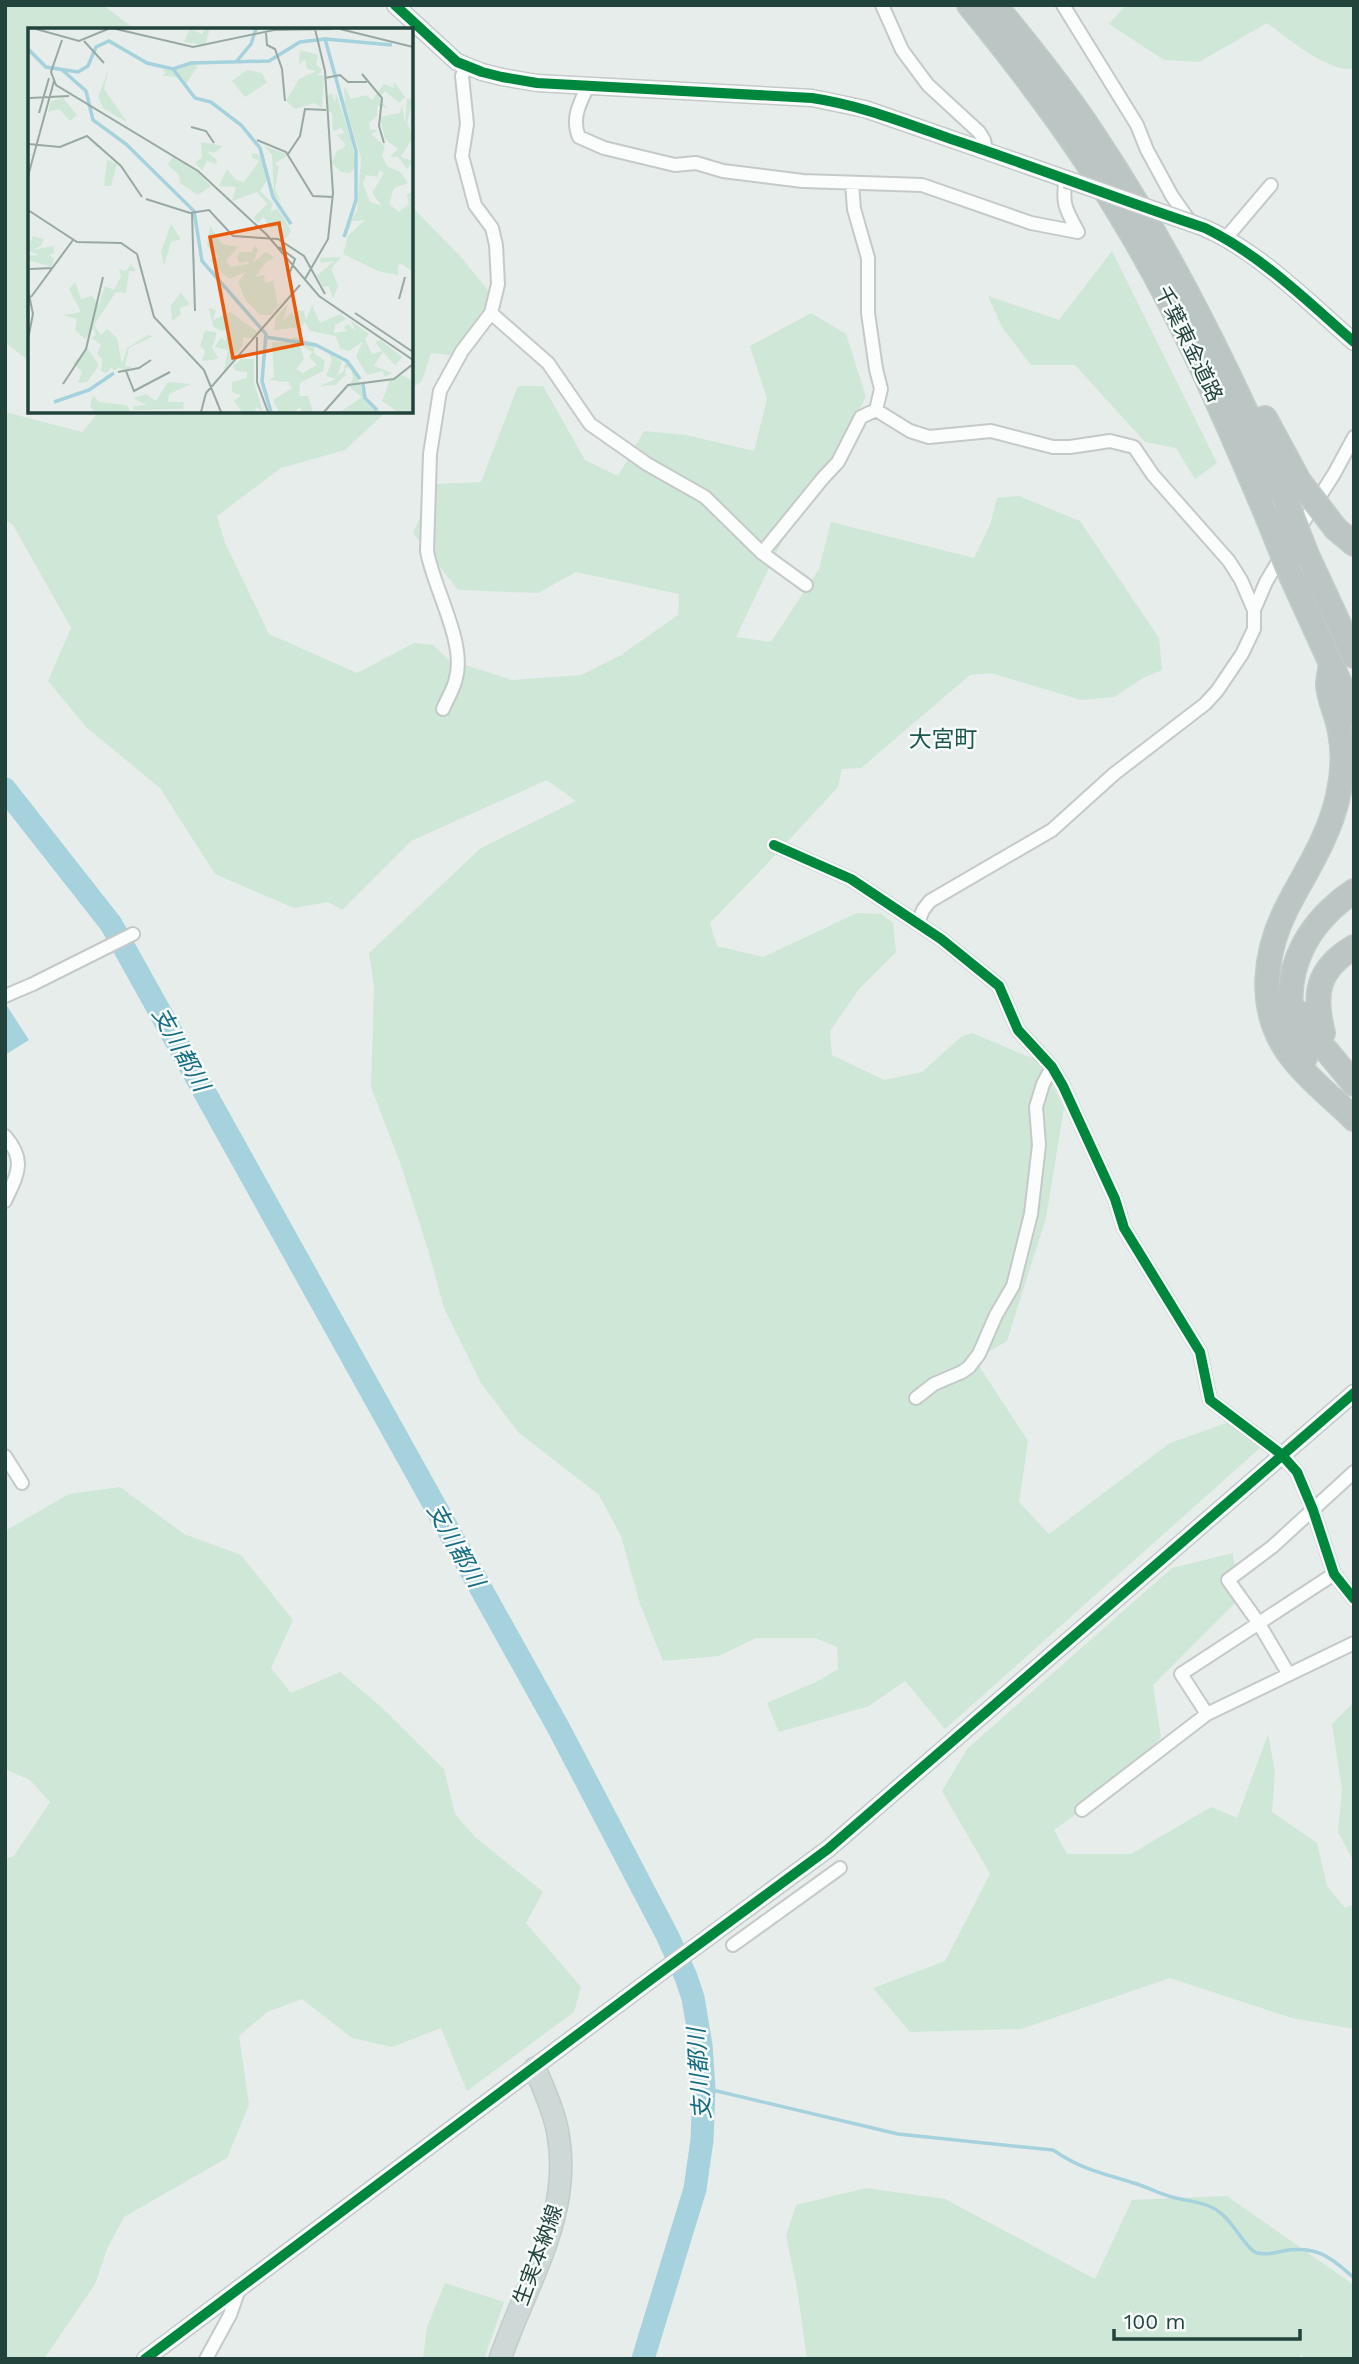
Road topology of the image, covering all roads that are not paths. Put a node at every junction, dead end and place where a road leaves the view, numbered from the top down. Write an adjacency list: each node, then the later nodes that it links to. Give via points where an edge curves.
1 (396, 5): 6 (street, via 445,53)
2 (969, 5): 24 (highway, 千葉東金道路, bridge, via 1050,107 1159,282 1207,379)
3 (995, 5): 18 (highway, via 1157,223 1242,373)
4 (1063, 5): 12 (street)
5 (883, 6): 8 (street, via 902,50 928,85 979,132)
6 (466, 66): 7 (street, via 537,83); 14 (street, via 462,76 467,124 462,156 475,205 492,228 496,245 498,284)
7 (588, 86): 8 (street, via 831,100); 10 (street, via 575,127 587,142 675,164)
8 (986, 151): 9 (street)
9 (1066, 179): 10 (street, via 1065,208 1078,232 1031,223 922,184); 12 (street, bridge)
10 (852, 183): 16 (street, via 868,258 868,313 881,389)
11 (1271, 185): 13 (street)
12 (1191, 223): 13 (street)
13 (1226, 238): 15 (street)
14 (491, 313): 20 (street, via 548,363 590,424 705,498); 25 (street, via 440,391 430,454 427,551 457,652 457,677)
15 (1354, 342)
16 (876, 410): 20 (street, via 861,417 838,462); 22 (street, via 929,437 991,431 1053,446 1110,441 1134,447 1229,561)
17 (1354, 437): 22 (street, via 1266,582)
18 (1291, 489): 19 (highway, bridge); 23 (highway, bridge, via 1307,555)
19 (1345, 537)
20 (762, 553): 21 (street)
21 (806, 585)
22 (1254, 610): 30 (street, via 1254,629 1242,654 1205,704 1114,774 1052,830 930,901)
23 (1354, 656)
24 (1331, 664): 26 (highway, 千葉東金道路); 36 (highway, via 1328,686 1343,751 1338,798 1325,839 1280,920 1267,980 1278,1033 1292,1058)
25 (443, 709)
26 (1354, 714)
27 (774, 845): 30 (street, via 851,879)
28 (1354, 891): 36 (highway, via 1320,919 1295,967 1292,1016)
29 (1354, 909): 34 (highway, via 1318,948 1306,978 1305,1011 1317,1043)
30 (918, 923): 35 (street, via 999,986 1018,1030)
31 (133, 934): 33 (street)
32 (1354, 947): 34 (highway, via 1335,961 1320,984 1317,1013)
33 (5, 996)
34 (1326, 1050): 37 (highway)
35 (1052, 1066): 42 (street, via 1036,1107 1039,1145 1031,1214 1013,1286 969,1367); 43 (street, via 1115,1199 1124,1228 1200,1352 1210,1400)
36 (1309, 1075): 38 (highway)
37 (1354, 1084)
38 (1354, 1119)
39 (5, 1136): 40 (street, via 18,1158 18,1173)
40 (6, 1200)
41 (1354, 1393): 43 (street)
42 (916, 1398)
43 (1281, 1454): 47 (street, via 1297,1472); 55 (street)
44 (5, 1456): 46 (street)
45 (1354, 1472): 47 (street)
46 (22, 1483)
47 (1313, 1510): 48 (street); 50 (street, via 1228,1580)
48 (1334, 1574): 49 (street); 50 (street)
49 (1354, 1599)
50 (1258, 1622): 52 (street); 53 (street, via 1181,1674)
51 (1354, 1643): 52 (street)
52 (1288, 1673): 53 (street)
53 (1207, 1714): 54 (street)
54 (1082, 1810)
55 (821, 1854): 57 (street); 58 (street)
56 (841, 1868): 57 (street)
57 (828, 1877): 58 (street, via 738,1942)
58 (730, 1922): 59 (street)
59 (535, 2068): 60 (street); 63 (main road, 生実本納線, via 558,2132 560,2198)
60 (239, 2289): 61 (street); 62 (street)
61 (145, 2359)
62 (206, 2359)
63 (500, 2359)

